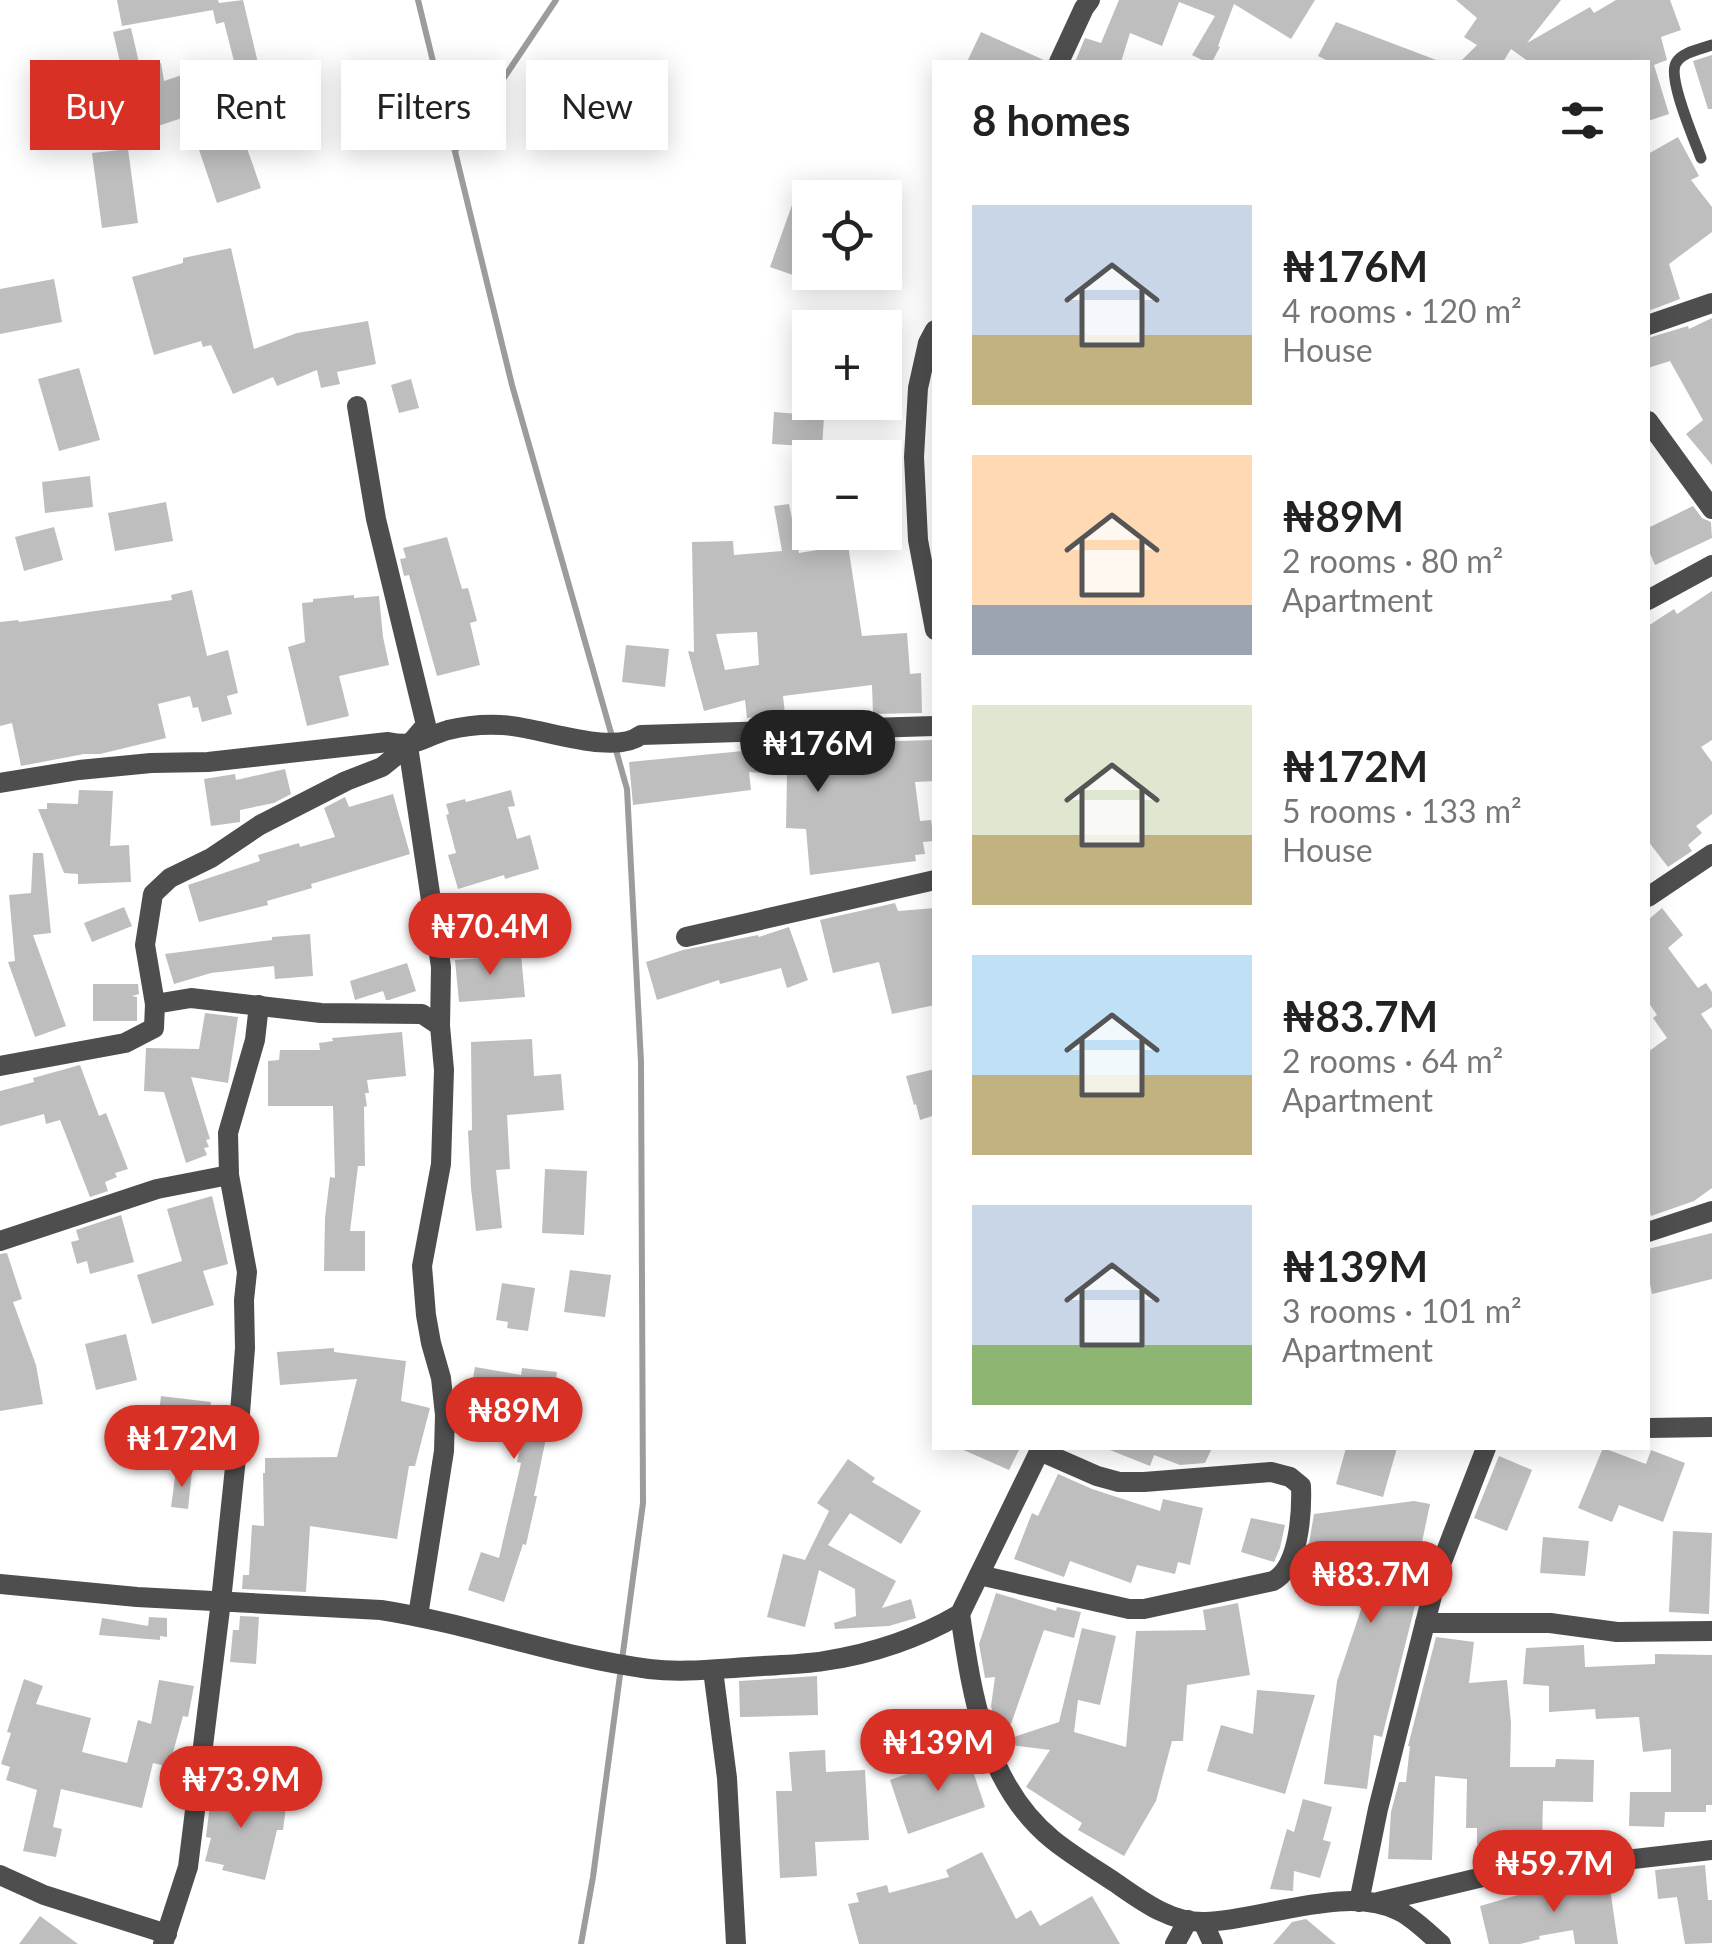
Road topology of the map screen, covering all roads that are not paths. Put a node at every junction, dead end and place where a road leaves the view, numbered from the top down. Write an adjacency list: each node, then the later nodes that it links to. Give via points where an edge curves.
1 (1090, 0): 3 (street)
2 (1712, 45): 4 (lane, via 1679,59 1673,72)
3 (1059, 60)
4 (1702, 158)
5 (1712, 302): 6 (street)
6 (1650, 324)
7 (932, 336): 13 (street, via 918,388 914,457 918,540)
8 (356, 406): 15 (street, via 426,724)
9 (1650, 424): 10 (street)
10 (1712, 509)
11 (1712, 565): 12 (street)
12 (1650, 599)
13 (932, 614)
14 (932, 726): 15 (street, via 598,742 498,724 449,730)
15 (408, 746): 16 (street, via 388,742 151,762); 21 (street, via 382,767 260,825 153,894 144,945); 23 (street, via 441,967)
16 (0, 783)
17 (1712, 854): 19 (street)
18 (932, 881): 20 (street)
19 (1652, 888)
20 (686, 937)
21 (154, 1004): 22 (street, via 191,998); 24 (street, via 154,1028 125,1043)
22 (260, 1005): 23 (street, via 321,1014 422,1014); 25 (street, via 228,1133)
23 (440, 1026): 38 (street, via 441,1164 422,1266 446,1416)
24 (0, 1066)
25 (229, 1174): 28 (street, via 157,1189); 36 (street, via 247,1272 246,1348)
26 (1712, 1211): 27 (street)
27 (1650, 1231)
28 (0, 1241)
29 (1712, 1427): 30 (street)
30 (1650, 1428)
31 (1040, 1450): 34 (street)
32 (1042, 1450): 34 (street, via 1118,1482 1271,1472 1290,1477 1302,1486 1292,1562 1273,1581 1144,1609)
33 (1485, 1450): 39 (street)
34 (979, 1575): 37 (street)
35 (0, 1584): 36 (street)
36 (220, 1601): 38 (street); 46 (street, via 188,1867)
37 (960, 1614): 41 (street, via 892,1646 824,1661); 45 (street, via 984,1735 1029,1816 1148,1905)
38 (418, 1616): 41 (street, via 636,1666)
39 (1425, 1623): 40 (street); 44 (street, via 1378,1809)
40 (1712, 1632)
41 (713, 1670): 47 (street)
42 (1712, 1850): 44 (street, via 1487,1876)
43 (0, 1876): 46 (street)
44 (1368, 1902): 45 (street); 50 (street, via 1402,1912)
45 (1195, 1921): 48 (street); 49 (street)
46 (165, 1939)
47 (736, 1944)
48 (1175, 1944)
49 (1213, 1944)
50 (1441, 1944)

